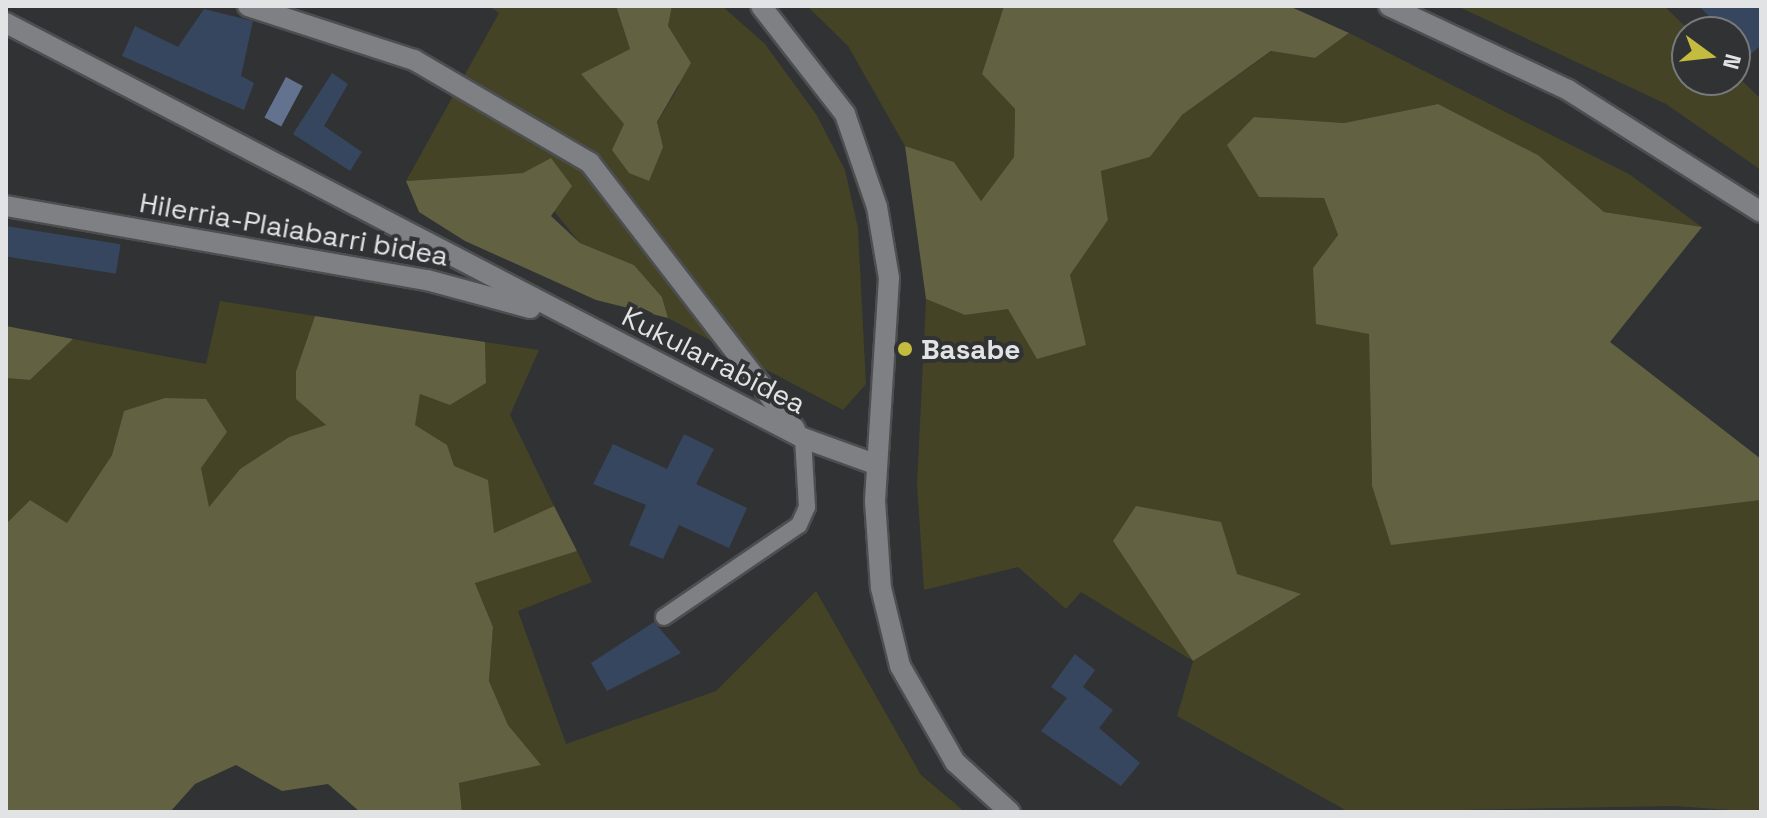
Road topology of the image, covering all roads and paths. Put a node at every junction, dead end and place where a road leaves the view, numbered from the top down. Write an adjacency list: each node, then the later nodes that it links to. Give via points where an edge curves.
1 (248, 6): 8 (street, Kukularrabidea, via 414,60 590,163)
2 (761, 6): 9 (street, via 845,114 877,207 889,278)
3 (1389, 6): 6 (street, via 1568,90)
4 (6, 23): 7 (street, Kukularrabidea)
5 (6, 206): 7 (street, Hilerria-Plaiabarri bidea, via 427,280)
6 (1761, 212)
7 (569, 318): 8 (street, Kukularrabidea)
8 (803, 438): 9 (street); 10 (lane, via 807,507 799,525)
9 (875, 464): 11 (street, via 881,588 900,666 955,762)
10 (664, 617)
11 (1010, 812)

